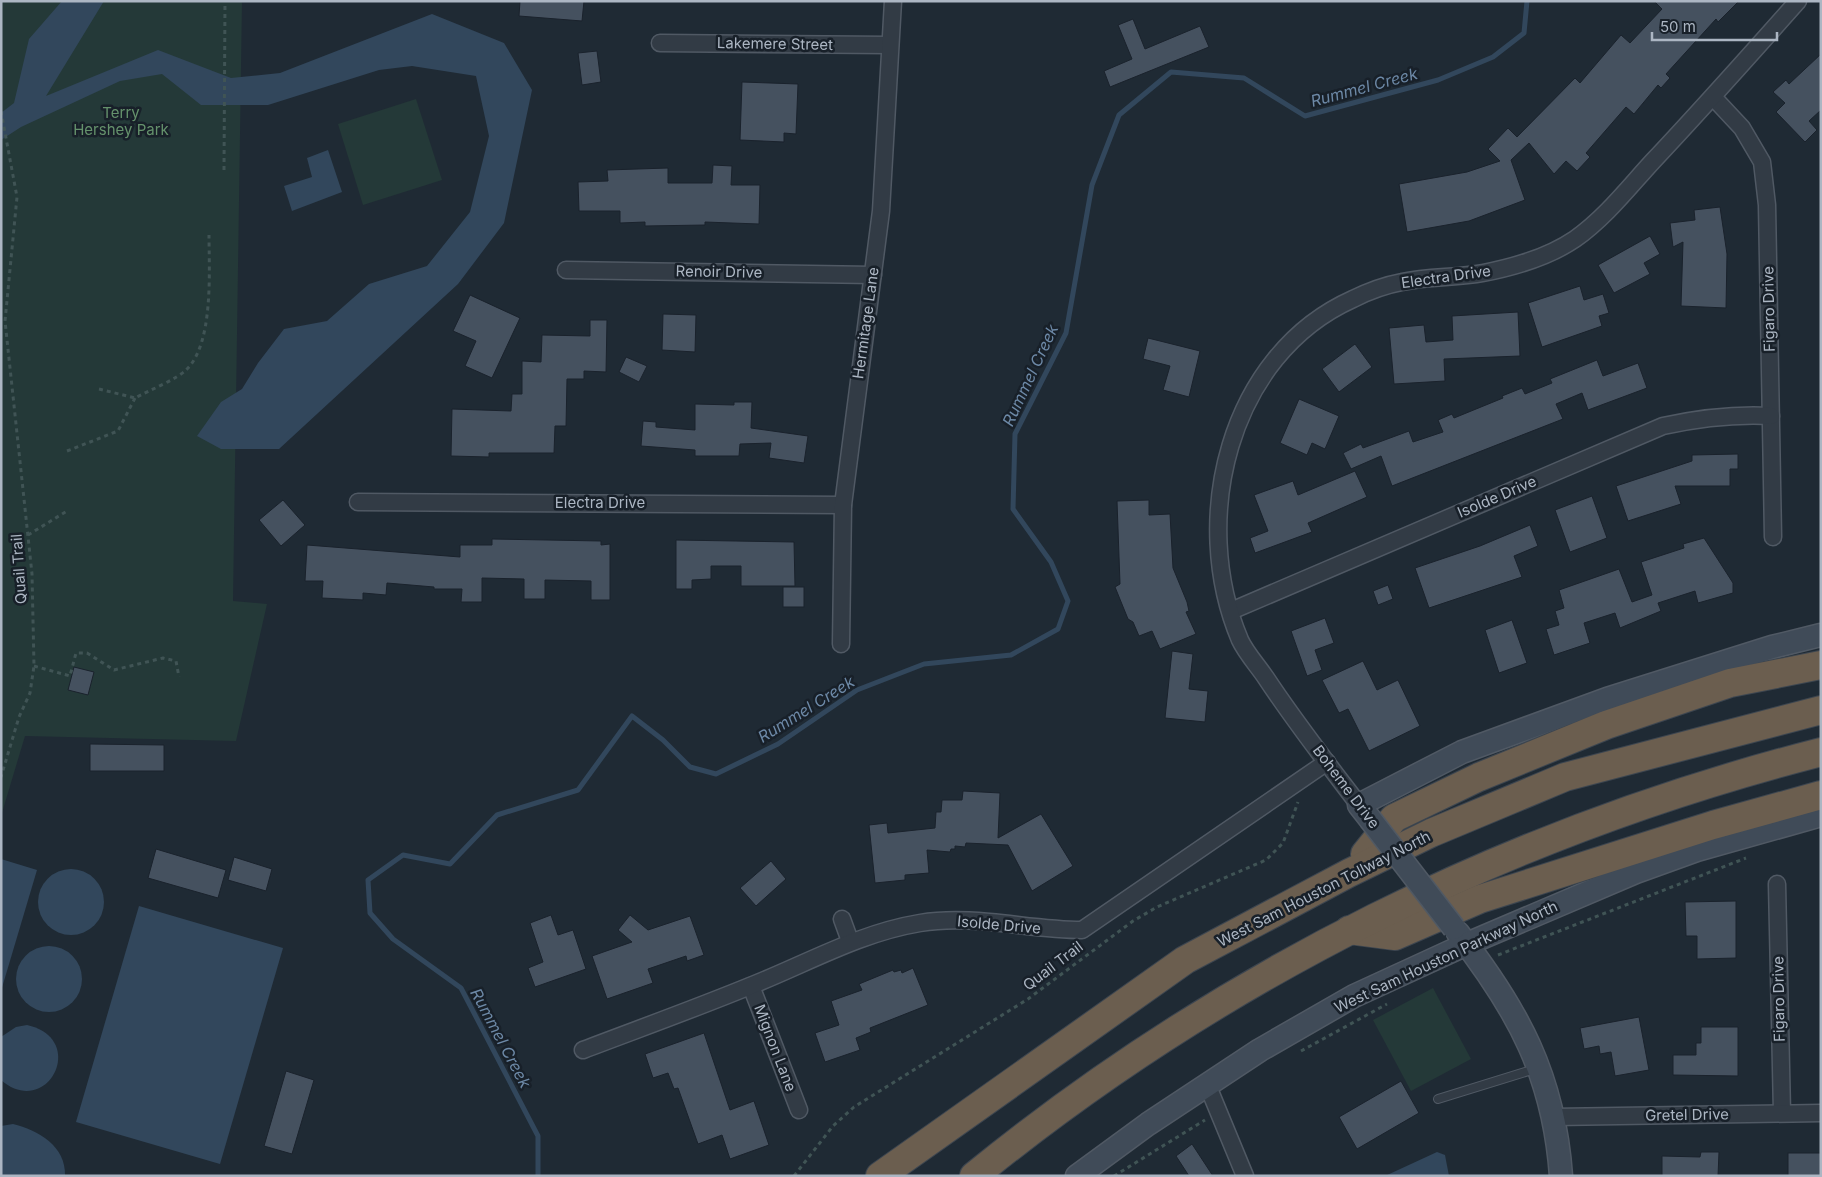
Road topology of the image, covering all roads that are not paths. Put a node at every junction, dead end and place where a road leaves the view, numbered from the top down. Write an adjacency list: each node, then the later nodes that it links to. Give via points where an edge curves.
1 (893, 1): 4 (street, Hermitage Lane)
2 (1798, 1): 5 (street, Electra Drive)
3 (660, 43): 4 (street, Lakemere Street)
4 (890, 45): 7 (street, Hermitage Lane, via 881,202)
5 (1713, 97): 8 (street, Figaro Drive, via 1742,128 1762,162 1767,205); 12 (street, Electra Drive, via 1597,221 1574,240 1514,265 1483,273 1400,282 1360,296 1321,317 1282,348 1240,417 1222,478 1218,530 1220,577)
6 (566, 270): 7 (street, Renoir Drive)
7 (873, 275): 10 (street, Hermitage Lane)
8 (1771, 416): 11 (street, Figaro Drive); 12 (street, Isolde Drive, via 1737,414 1663,426)
9 (358, 502): 10 (street, Electra Drive)
10 (843, 505): 14 (street, Hermitage Lane)
11 (1772, 537)
12 (1231, 611): 18 (street, Boheme Drive, via 1241,641)
13 (1821, 635): 20 (main road, via 1607,698 1462,752)
14 (840, 644)
15 (1821, 665): 22 (highway, via 1730,683 1606,725 1479,777 1394,818)
16 (1821, 710): 22 (highway, West Sam Houston Tollway North, via 1565,777 1431,833)
17 (1821, 752): 25 (highway, via 1692,789 1577,828 1451,880)
18 (1327, 762): 20 (street, Boheme Drive); 26 (street, Isolde Drive, via 1082,930 1050,930 987,921 948,921 920,923)
19 (1821, 795): 25 (highway, via 1713,825 1480,899 1395,936)
20 (1365, 812): 27 (main road, Boheme Drive, bridge)
21 (1821, 815): 27 (main road, West Sam Houston Parkway North, via 1749,834 1636,872)
22 (1349, 872): 37 (highway, West Sam Houston Tollway North, via 1185,960)
23 (1777, 884): 34 (street, Figaro Drive)
24 (842, 919): 26 (street)
25 (1349, 930): 38 (highway, via 1244,988 1157,1042 1057,1112)
26 (850, 941): 28 (street, Isolde Drive)
27 (1466, 944): 30 (main road, Boheme Drive, via 1521,1024); 31 (main road, West Sam Houston Parkway North, via 1354,996)
28 (751, 986): 29 (street, Isolde Drive); 33 (street, Mignon Lane)
29 (583, 1050)
30 (1540, 1068): 32 (lane); 36 (main road, Boheme Drive)
31 (1208, 1084): 39 (main road, West Sam Houston Parkway North); 40 (street)
32 (1438, 1099)
33 (799, 1110)
34 (1782, 1113): 35 (street, Gretel Drive); 36 (street, Gretel Drive)
35 (1821, 1113)
36 (1554, 1117): 41 (main road, Boheme Drive)
37 (880, 1176)
38 (974, 1176)
39 (1077, 1176)
40 (1245, 1176)
41 (1561, 1176)

